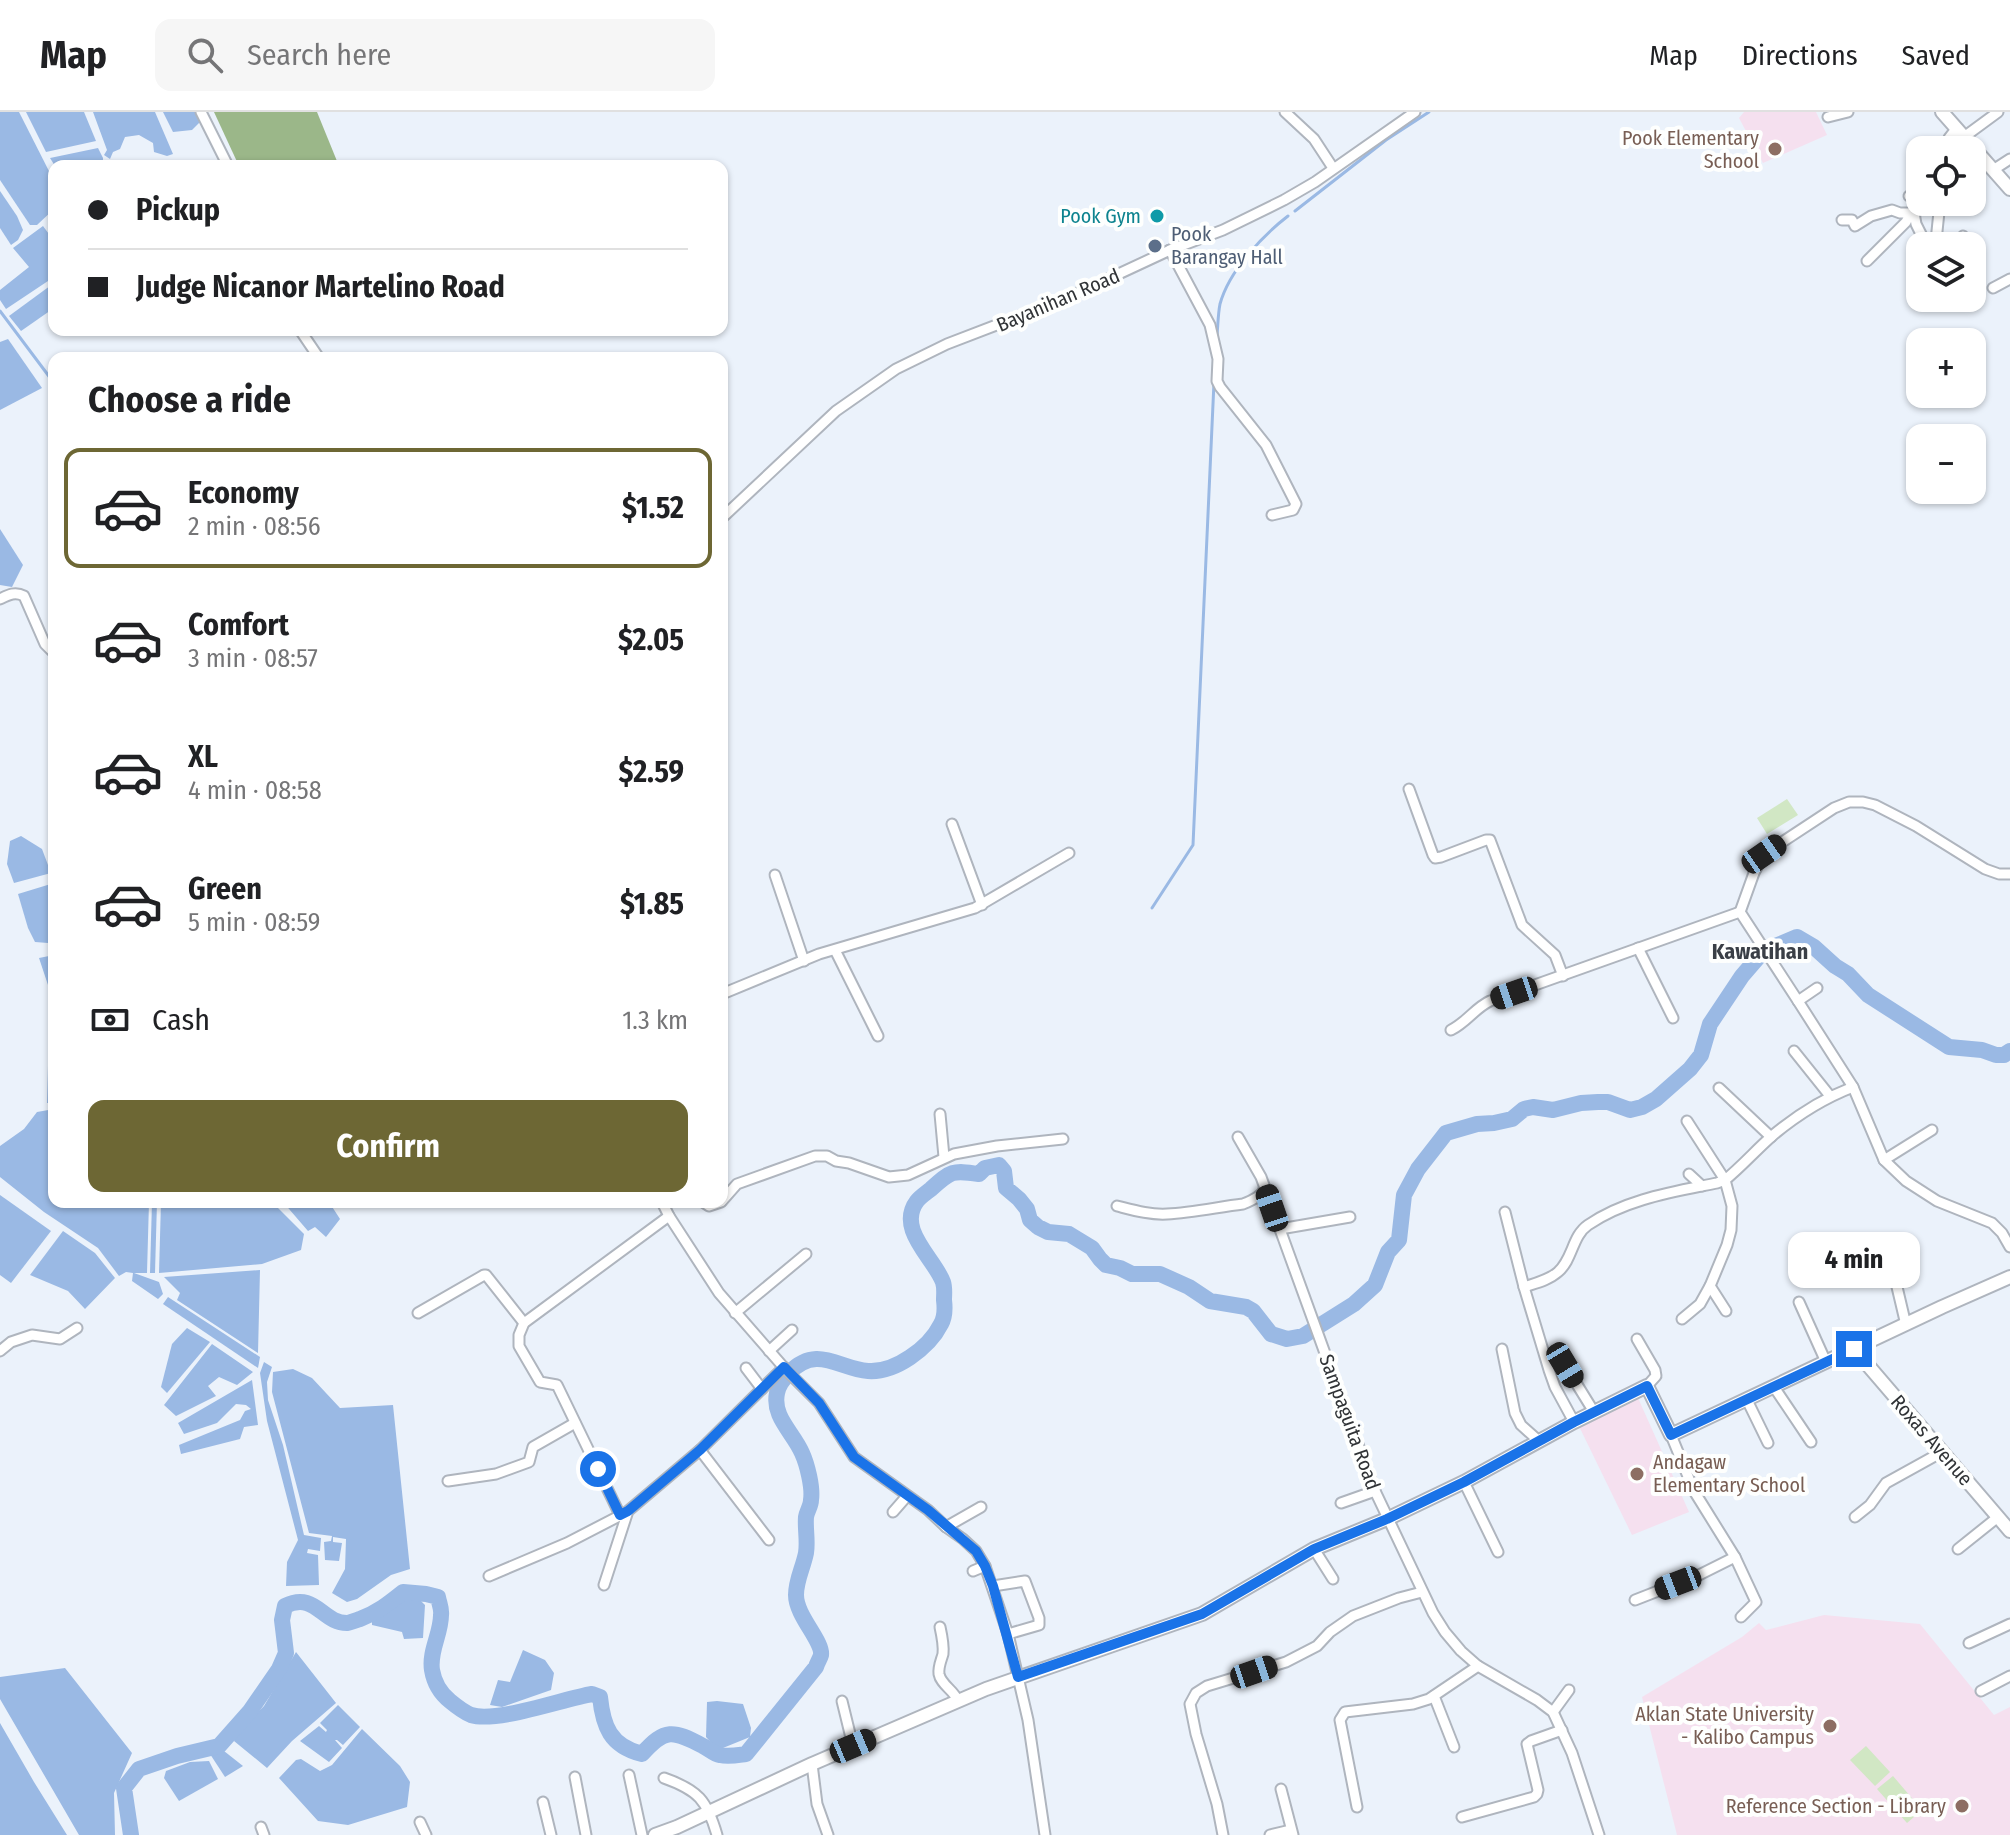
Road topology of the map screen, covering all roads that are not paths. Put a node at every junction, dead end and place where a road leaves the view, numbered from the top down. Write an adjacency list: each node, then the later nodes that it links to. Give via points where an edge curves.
1 (201, 112): 11 (street)
2 (1285, 112): 12 (street, via 1314,139)
3 (1415, 112): 12 (street, Bayanihan Road)
4 (1848, 112): 7 (street)
5 (1942, 112): 8 (street)
6 (1998, 112): 8 (street)
7 (1828, 117)
8 (1960, 133): 9 (street); 13 (street)
9 (1953, 136)
10 (2010, 159): 13 (street)
11 (225, 160)
12 (1333, 168): 18 (street, Bayanihan Road, via 1284,200)
13 (1993, 170): 14 (street)
14 (2010, 189)
15 (1906, 213): 17 (street, via 1892,210 1855,226 1852,220)
16 (1910, 216): 19 (street)
17 (1842, 220)
18 (1170, 250): 22 (street, Bayanihan Road, via 896,369 836,411); 23 (street, via 1210,325 1217,381 1266,445 1296,504 1293,510)
19 (1867, 261)
20 (2010, 279): 21 (street)
21 (1993, 288)
22 (728, 512)
23 (1272, 515)
24 (0, 599): 25 (street, via 24,596)
25 (48, 647)
26 (1409, 789): 36 (street, via 1435,858 1490,840 1522,925 1555,955)
27 (952, 824): 31 (street)
28 (1069, 853): 31 (street)
29 (2010, 874): 32 (street, via 1985,869 1875,805 1849,802 1764,854)
30 (775, 875): 35 (street)
31 (982, 905): 34 (street)
32 (1740, 912): 33 (street); 39 (street)
33 (1638, 948): 36 (street); 40 (street)
34 (835, 950): 35 (street); 42 (street)
35 (804, 961): 38 (street)
36 (1563, 976): 41 (street, via 1481,1005)
37 (1817, 988): 39 (street)
38 (728, 992)
39 (1798, 1001): 44 (street)
40 (1673, 1018)
41 (1451, 1030)
42 (878, 1036)
43 (1794, 1051): 46 (street)
44 (1853, 1087): 46 (street); 54 (street)
45 (1719, 1088): 51 (street)
46 (1830, 1096): 51 (street)
47 (940, 1114): 53 (street)
48 (1687, 1121): 56 (street)
49 (1932, 1130): 54 (street)
50 (1238, 1137): 58 (street, Sampaguita Road)
51 (1771, 1137): 56 (street)
52 (1063, 1139): 53 (street)
53 (944, 1157): 59 (street, via 908,1175 889,1177 815,1156 737,1184)
54 (1884, 1160): 66 (street, via 1937,1201 1992,1223)
55 (1689, 1174): 57 (street)
56 (1725, 1180): 57 (street); 70 (street, via 1731,1230)
57 (1702, 1186): 71 (street, via 1632,1203 1586,1226 1557,1273)
58 (1265, 1187): 60 (street, via 1250,1202 1167,1214); 65 (street, Sampaguita Road)
59 (728, 1195)
60 (1117, 1206)
61 (667, 1208): 77 (street)
62 (669, 1208): 75 (street)
63 (1505, 1212): 71 (street)
64 (1350, 1217): 65 (street)
65 (1280, 1229): 105 (street, Sampaguita Road)
66 (2010, 1247)
67 (806, 1254): 75 (street)
68 (1893, 1270): 78 (street)
69 (2010, 1277): 78 (street)
70 (1710, 1286): 73 (street); 76 (street, via 1700,1304)
71 (1524, 1287): 95 (street, via 1555,1387)
72 (1799, 1302): 86 (street)
73 (1726, 1311)
74 (418, 1313): 77 (street, via 486,1275)
75 (735, 1313): 85 (street)
76 (1682, 1319)
77 (524, 1323): 96 (street, via 519,1346 540,1382 557,1385)
78 (1906, 1325): 83 (street)
79 (77, 1328): 84 (street, via 60,1339 32,1335)
80 (792, 1330): 85 (street)
81 (1637, 1339): 90 (street, via 1655,1370)
82 (1502, 1349): 98 (street, via 1515,1413)
83 (1854, 1349): 86 (street); 102 (street, Roxas Avenue)
84 (0, 1351)
85 (769, 1351): 89 (street)
86 (1826, 1362): 91 (street)
87 (1565, 1365): 94 (street)
88 (746, 1368): 92 (street)
89 (785, 1369): 92 (street); 106 (street, via 819,1403 854,1457)
90 (1647, 1386): 94 (street); 97 (street)
91 (1774, 1387): 93 (street); 99 (street)
92 (762, 1389): 101 (street)
93 (1747, 1400): 97 (street); 100 (street)
94 (1594, 1412): 95 (street)
95 (1574, 1422): 98 (street)
96 (575, 1423): 103 (street, via 533,1447 529,1462 496,1474); 110 (street)
97 (1671, 1435): 120 (street, via 1694,1491)
98 (1539, 1441): 104 (street)
99 (1811, 1442)
100 (1768, 1443)
101 (700, 1450): 110 (street); 116 (street)
102 (1942, 1452): 111 (street, via 1886,1483); 112 (street, Roxas Avenue)
103 (448, 1481)
104 (1464, 1482): 113 (street); 119 (street)
105 (1375, 1491): 107 (street); 113 (street, Sampaguita Road)
106 (907, 1496): 109 (street); 114 (street)
107 (1341, 1503)
108 (981, 1507): 114 (street)
109 (893, 1512)
110 (624, 1513): 123 (street); 125 (street)
111 (1855, 1517)
112 (1998, 1517): 115 (street, Roxas Avenue); 118 (street)
113 (1387, 1519): 117 (street); 127 (street, Sampaguita Road)
114 (946, 1527): 121 (street, via 976,1551)
115 (2010, 1531)
116 (769, 1540)
117 (1314, 1549): 124 (street); 136 (street, via 1202,1614)
118 (1958, 1549)
119 (1498, 1552)
120 (1735, 1557): 128 (street); 129 (street, via 1756,1602)
121 (985, 1566): 122 (street); 126 (street)
122 (973, 1571)
123 (489, 1576)
124 (1333, 1579)
125 (604, 1585)
126 (993, 1586): 132 (street); 132 (street, via 1025,1581 1039,1618 1039,1625)
127 (1422, 1592): 134 (street, Sampaguita Road, via 1445,1632); 166 (street, via 1353,1616 1317,1646 1286,1662 1196,1693 1190,1704)
128 (1635, 1600)
129 (1741, 1617)
130 (2010, 1624): 133 (street)
131 (940, 1627): 141 (street, via 943,1653 938,1671)
132 (1008, 1634): 136 (street)
133 (1969, 1643)
134 (1478, 1666): 139 (street); 142 (street, Sampaguita Road)
135 (2010, 1676): 138 (street)
136 (1018, 1677): 141 (street); 165 (street)
137 (1569, 1690): 142 (street)
138 (1981, 1691)
139 (1434, 1696): 145 (street); 152 (street, via 1413,1704 1345,1712 1340,1720)
140 (842, 1701): 144 (street)
141 (958, 1701): 144 (street)
142 (1553, 1712): 143 (street)
143 (1562, 1730): 154 (street, via 1527,1744 1538,1790 1534,1797); 168 (street)
144 (853, 1746): 146 (street)
145 (1454, 1747)
146 (812, 1764): 153 (street); 164 (street)
147 (629, 1775): 161 (street)
148 (575, 1777): 160 (street)
149 (664, 1778): 153 (street, via 687,1786)
150 (1281, 1789): 157 (street)
151 (543, 1802): 159 (street)
152 (1357, 1807)
153 (710, 1812): 156 (street); 163 (street)
154 (1462, 1817)
155 (420, 1822): 158 (street)
156 (678, 1831): 162 (street)
157 (1292, 1832): 167 (street)
158 (426, 1835)
159 (551, 1835)
160 (586, 1835)
161 (642, 1835)
162 (655, 1835)
163 (717, 1835)
164 (828, 1835)
165 (1045, 1835)
166 (1223, 1835)
167 (1270, 1835)
168 (1599, 1835)

